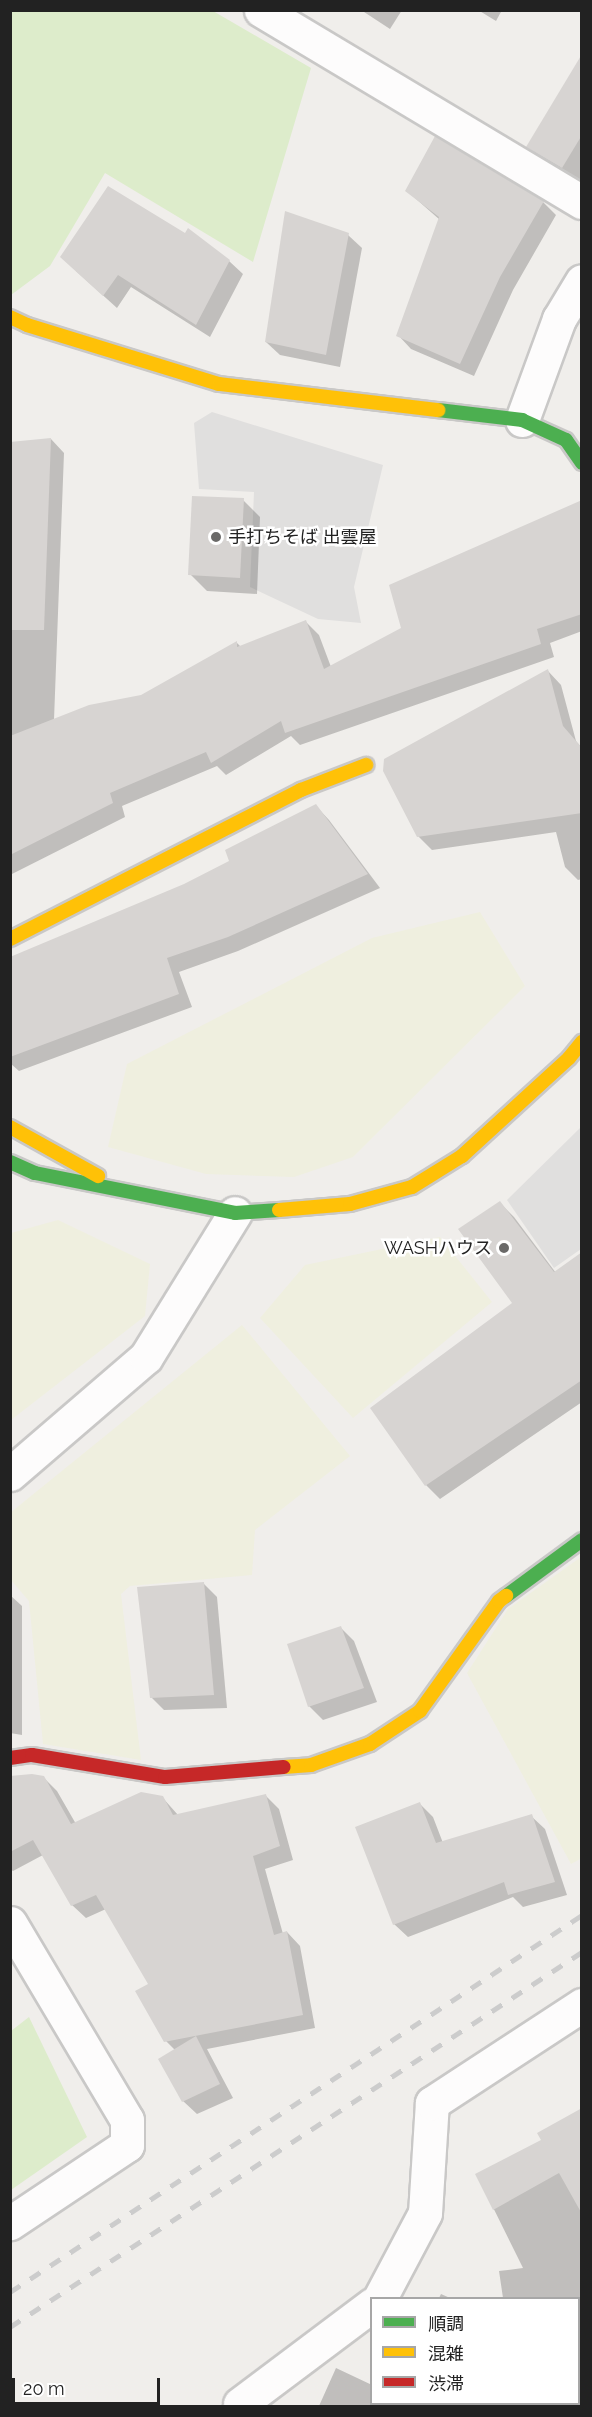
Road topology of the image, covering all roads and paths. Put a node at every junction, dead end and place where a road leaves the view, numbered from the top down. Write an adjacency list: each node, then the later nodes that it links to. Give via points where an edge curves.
1 (261, 10): 2 (street)
2 (582, 202)
3 (582, 280): 5 (street, via 559,319)
4 (10, 316): 5 (street, via 27,325 219,384)
5 (522, 420): 6 (street, via 566,440)
6 (582, 464)
7 (366, 765): 8 (street, via 301,790)
8 (10, 939)
9 (582, 1042): 13 (street, via 462,1156 412,1187 350,1204)
10 (10, 1127): 12 (street)
11 (10, 1162): 12 (street, via 34,1173)
12 (123, 1190): 13 (street)
13 (235, 1213): 14 (street, via 146,1357)
14 (10, 1474)
15 (582, 1540): 16 (street, via 499,1601 420,1711 370,1744 311,1765 165,1777 32,1755)
16 (10, 1758)
17 (10, 1923): 19 (street, via 127,2120 127,2145)
18 (582, 2005): 20 (street, via 432,2103 425,2213)
19 (10, 2223)
20 (381, 2297)
21 (370, 2306): 22 (street)
22 (240, 2404)

